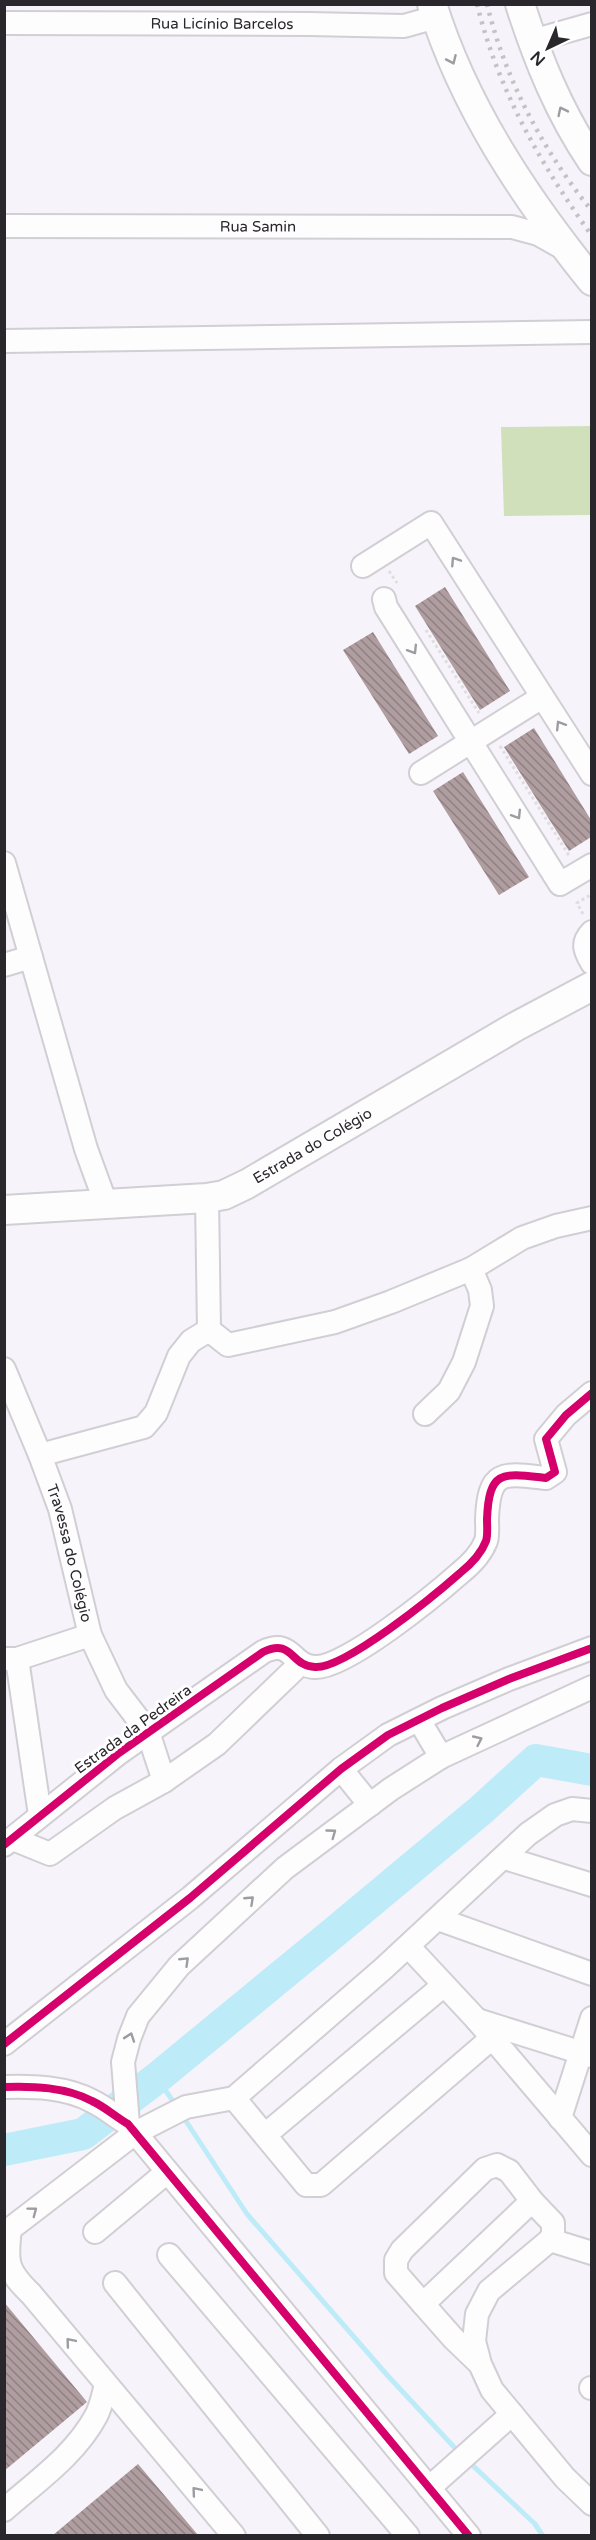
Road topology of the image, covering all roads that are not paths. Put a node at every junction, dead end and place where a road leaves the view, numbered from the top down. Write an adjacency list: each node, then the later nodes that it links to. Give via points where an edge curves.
1 (520, 4): 5 (main road)
2 (434, 11): 3 (street, Rua Licínio Barcelos, via 404,27); 7 (main road, one-way to 7, via 466,91)
3 (4, 23)
4 (591, 24): 5 (street)
5 (532, 41): 6 (main road, one-way to 5, via 572,131)
6 (591, 161)
7 (528, 195): 9 (street, via 523,213); 10 (main road)
8 (4, 226): 9 (street, Rua Samin)
9 (512, 227): 10 (street, Rua Samin, via 538,234)
10 (567, 250): 11 (main road)
11 (591, 281)
12 (591, 332): 13 (street)
13 (4, 341)
14 (363, 566): 16 (street, one-way to 14, via 430,523)
15 (384, 599): 17 (street, one-way to 17)
16 (542, 697): 17 (street); 19 (street, one-way to 16)
17 (471, 742): 18 (street); 21 (street, one-way to 21, via 560,884)
18 (421, 773)
19 (591, 774)
20 (4, 863): 23 (street)
21 (591, 865)
22 (590, 928): 24 (street, via 584,949)
23 (31, 957): 25 (street); 28 (street, via 86,1149)
24 (591, 963)
25 (4, 965)
26 (591, 986): 27 (main road, Estrada do Colégio, via 247,1184)
27 (207, 1198): 28 (main road, Estrada do Colégio); 32 (street)
28 (106, 1204): 29 (main road, Estrada do Colégio)
29 (4, 1209)
30 (591, 1218): 31 (street, via 522,1238)
31 (471, 1269): 32 (street, via 335,1322 242,1344 228,1345); 35 (street, via 482,1306 464,1362 449,1391)
32 (208, 1330): 36 (street, via 179,1356 156,1413 144,1427)
33 (4, 1369): 36 (street, Travessa do Colégio)
34 (591, 1393): 40 (street, via 546,1439 555,1472 546,1478 512,1474 497,1480 488,1493 486,1540 460,1573 371,1643 327,1665)
35 (425, 1414)
36 (40, 1455): 37 (street, Travessa do Colégio, via 60,1509)
37 (90, 1635): 39 (street); 43 (street, Travessa do Colégio, via 116,1690)
38 (591, 1648): 42 (street, via 509,1679)
39 (11, 1659): 49 (street)
40 (301, 1663): 43 (street, Estrada da Pedreira, via 284,1648 275,1646); 46 (street, via 217,1744)
41 (591, 1687): 44 (street, one-way to 41)
42 (419, 1720): 44 (street); 45 (street, via 388,1735)
43 (148, 1732): 46 (street, Travessa do Colégio); 49 (street, Estrada da Pedreira)
44 (441, 1757): 47 (street)
45 (341, 1769): 47 (street); 60 (street, via 190,1898)
46 (164, 1781): 50 (street, via 50,1854)
47 (370, 1805): 64 (street, one-way to 47, via 123,2062 138,2016 156,1992 285,1868)
48 (591, 1811): 51 (street, via 572,1809 555,1815 528,1834)
49 (40, 1815): 50 (street, Estrada da Pedreira)
50 (9, 1842)
51 (505, 1858): 52 (street); 53 (street)
52 (591, 1885)
53 (438, 1919): 54 (street); 55 (street)
54 (408, 1946): 56 (street); 63 (street)
55 (591, 1974)
56 (444, 1984): 58 (street); 66 (street)
57 (591, 2019): 61 (street)
58 (477, 2020): 59 (street); 61 (street)
59 (492, 2038): 65 (street); 66 (street, via 321,2186 306,2185)
60 (4, 2044)
61 (587, 2055): 65 (street)
62 (4, 2087): 64 (street, via 63,2091)
63 (234, 2098): 64 (street, via 178,2111); 66 (street)
64 (126, 2114): 68 (street); 70 (street, one-way to 64)
65 (560, 2118): 67 (street)
66 (265, 2135)
67 (587, 2146)
68 (167, 2172): 71 (street); 81 (street)
69 (532, 2201): 72 (street, via 553,2223); 77 (street); 77 (street, via 509,2171 497,2165 485,2169 396,2260 396,2273)
70 (7, 2231): 75 (street)
71 (95, 2232)
72 (550, 2240): 73 (street); 78 (street, via 489,2291 477,2314 474,2341)
73 (591, 2253)
74 (169, 2255): 86 (street)
75 (9, 2277): 79 (street, one-way to 75)
76 (115, 2283): 85 (street)
77 (423, 2304): 78 (street)
78 (480, 2364): 80 (street, via 492,2390)
79 (106, 2385): 83 (street, via 97,2414 68,2455); 84 (street, one-way to 79)
80 (512, 2414): 81 (street); 82 (street)
81 (429, 2488): 87 (street)
82 (590, 2501)
83 (4, 2510)
84 (234, 2535)
85 (318, 2535)
86 (408, 2535)
87 (468, 2535)

